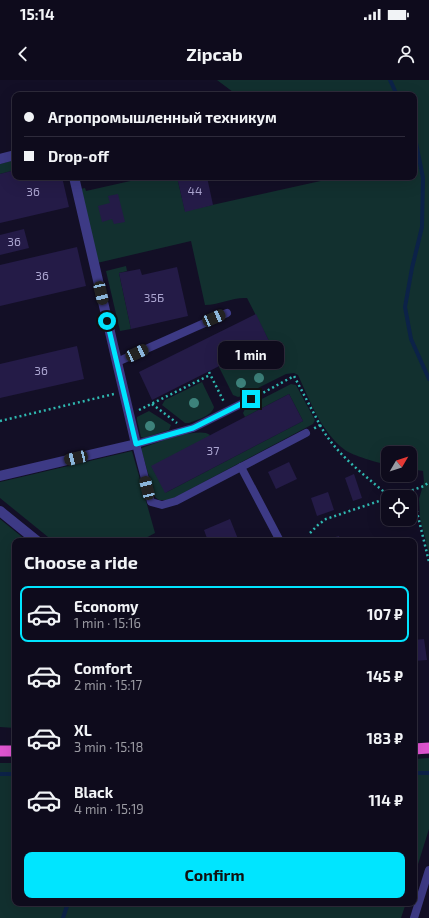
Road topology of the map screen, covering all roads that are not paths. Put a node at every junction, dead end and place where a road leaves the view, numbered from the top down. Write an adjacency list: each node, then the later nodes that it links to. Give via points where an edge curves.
1 (12, 156): 2 (street)
2 (0, 159)
3 (75, 180): 5 (street)
4 (227, 313): 5 (lane)
5 (117, 362): 8 (street)
6 (251, 399): 8 (lane, via 187,430)
7 (306, 433): 9 (lane)
8 (136, 444): 9 (lane, via 151,502 156,504 176,501); 10 (street)
9 (241, 467): 13 (lane)
10 (0, 476)
11 (0, 511): 12 (street)
12 (33, 538)
13 (278, 538)
14 (417, 748): 15 (highway)
15 (429, 748)
16 (0, 751): 17 (highway)
17 (12, 751)
18 (429, 870): 19 (lane)
19 (414, 918)

